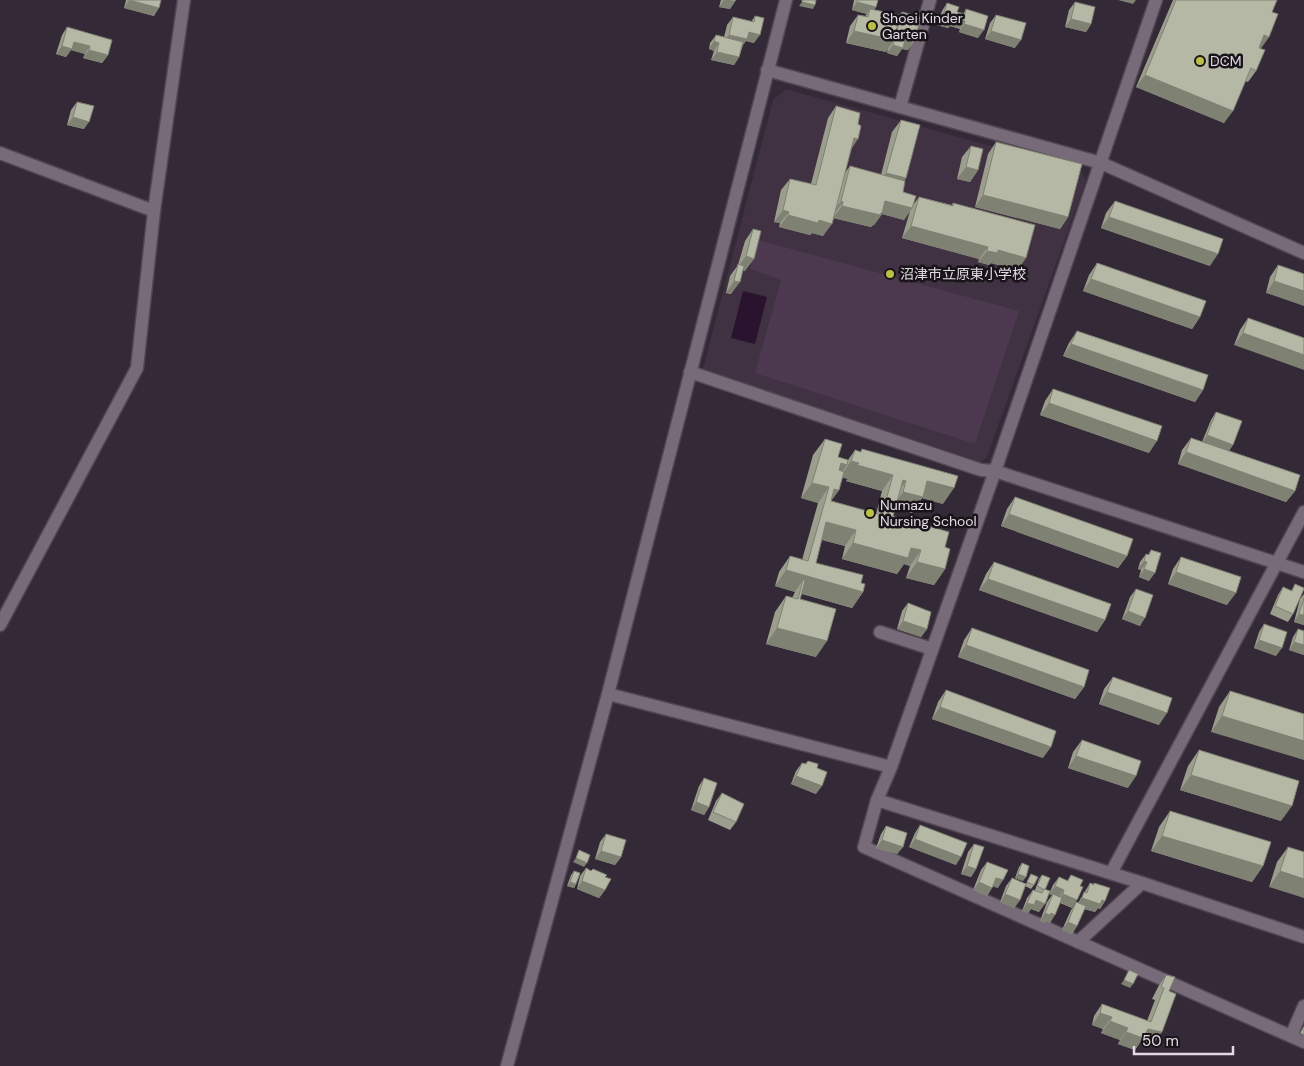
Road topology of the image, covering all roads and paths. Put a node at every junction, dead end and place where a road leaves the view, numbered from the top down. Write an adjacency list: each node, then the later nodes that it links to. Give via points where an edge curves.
1 (184, 0): 9 (street)
2 (786, 0): 5 (street)
3 (930, 0): 6 (street)
4 (1156, 0): 8 (street)
5 (767, 70): 6 (street); 11 (street)
6 (900, 107): 8 (street)
7 (0, 154): 9 (street)
8 (1101, 163): 10 (street); 12 (street)
9 (154, 211): 16 (street, via 137,368)
10 (1304, 253)
11 (690, 372): 12 (street, via 981,470); 19 (street)
12 (995, 471): 14 (street); 18 (street)
13 (1304, 512): 14 (street)
14 (1277, 562): 15 (street); 22 (street)
15 (1304, 572)
16 (0, 625)
17 (880, 632): 18 (street)
18 (932, 649): 20 (street)
19 (608, 694): 20 (street); 29 (street)
20 (891, 767): 21 (street)
21 (877, 800): 22 (street); 25 (street, via 864,847)
22 (1111, 873): 23 (street)
23 (1142, 883): 24 (street); 25 (street)
24 (1304, 937)
25 (1078, 942): 27 (street)
26 (1304, 1006): 27 (street)
27 (1291, 1036): 28 (street)
28 (1304, 1042)
29 (507, 1066)

